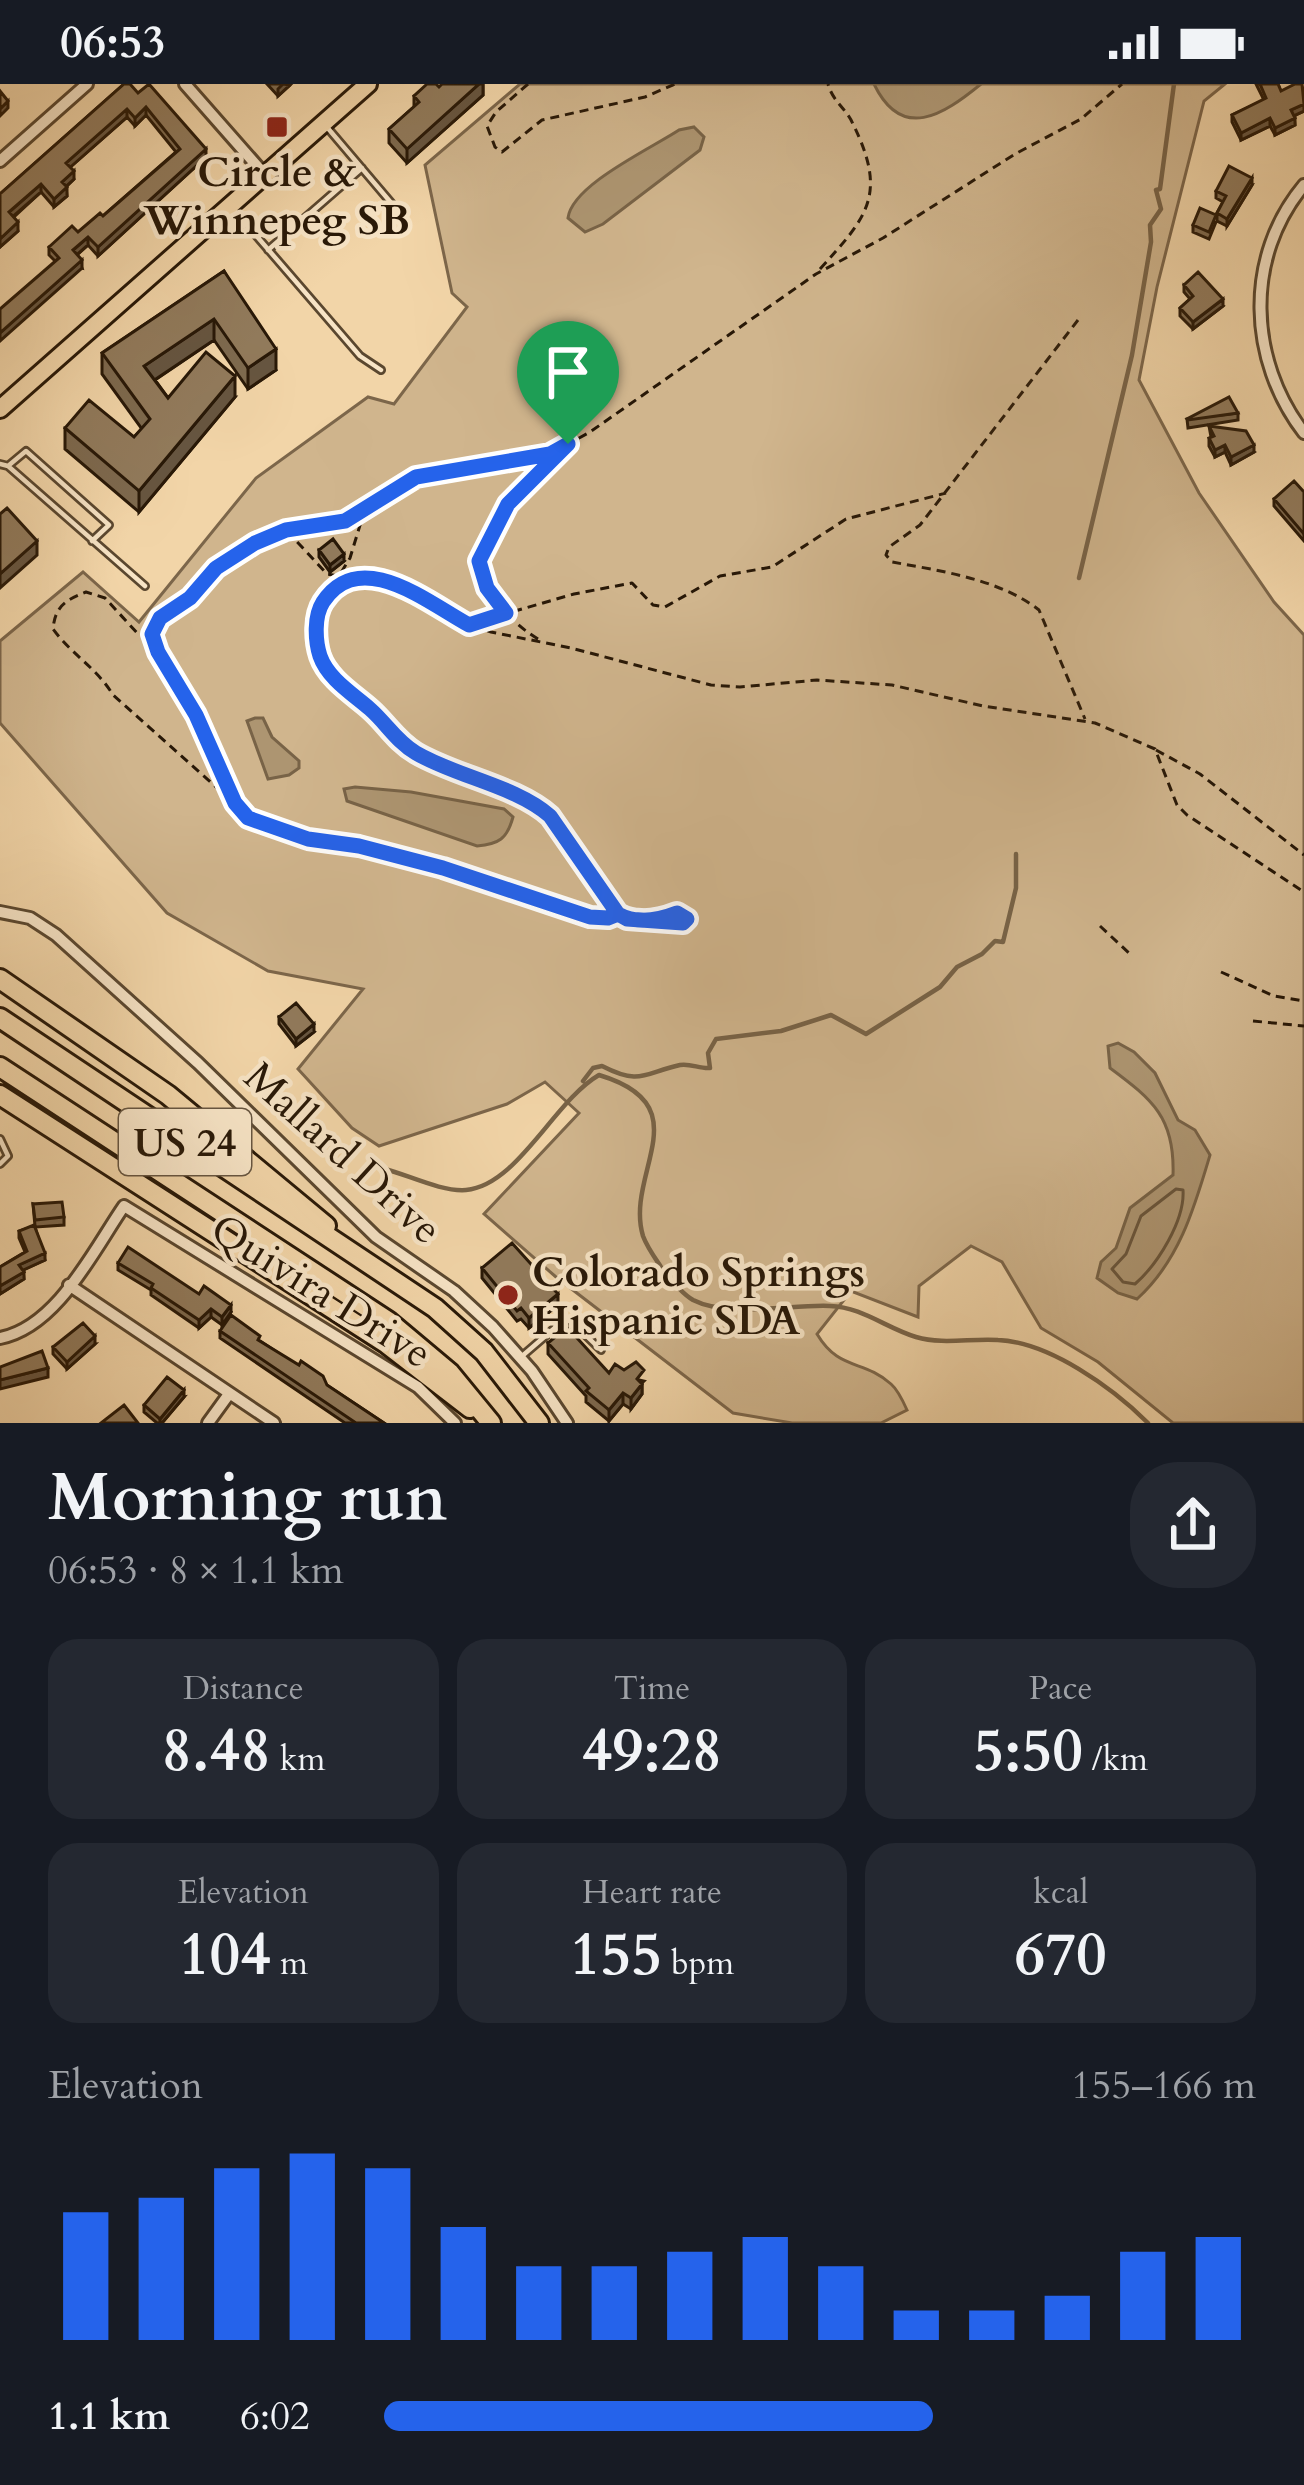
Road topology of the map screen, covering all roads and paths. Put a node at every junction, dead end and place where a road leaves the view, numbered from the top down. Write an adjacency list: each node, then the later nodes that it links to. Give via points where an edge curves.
1 (87, 84): 9 (street)
2 (185, 84): 11 (street)
3 (368, 84): 8 (main road)
4 (528, 84): 5 (path, via 487,126 502,152 542,120)
5 (675, 84)
6 (828, 84): 16 (path, via 855,126 871,188 861,224)
7 (1121, 84): 16 (path, via 1081,119)
8 (323, 123): 10 (lane); 11 (main road)
9 (0, 161)
10 (362, 168): 14 (lane); 15 (lane)
11 (265, 175): 13 (main road)
12 (1304, 185): 20 (street, via 1277,226 1260,300 1273,381)
13 (230, 206): 15 (lane); 19 (main road)
14 (404, 218)
15 (268, 250): 18 (lane)
16 (816, 274): 21 (path)
17 (1078, 320): 23 (path)
18 (381, 370)
19 (0, 409)
20 (1304, 434)
21 (568, 444): 24 (path, via 416,477); 30 (path, via 508,504 479,561)
22 (4, 465): 26 (lane); 26 (lane, via 26,451 96,509 110,525)
23 (946, 493): 30 (path, via 846,519 772,568 720,576 665,607 632,584); 34 (path, via 886,555 989,584 1039,610)
24 (365, 511): 25 (path); 27 (path)
25 (286, 530): 27 (path, via 327,574); 32 (path, via 216,568)
26 (92, 542): 29 (lane)
27 (339, 576): 28 (path)
28 (343, 582): 31 (path, via 385,579); 40 (path, via 319,607 316,628 331,674 418,754 536,803)
29 (146, 586)
30 (506, 613): 31 (path); 33 (path)
31 (469, 625): 33 (path)
32 (152, 634): 36 (path); 36 (path, via 139,635 105,598 86,592 65,601 53,629 112,695)
33 (543, 642): 34 (path, via 711,685 892,685)
34 (1085, 721): 35 (path)
35 (1155, 749): 37 (path); 38 (path, via 1186,815)
36 (235, 803): 40 (path, via 248,818 308,839 443,868 590,917)
37 (1304, 855)
38 (1304, 892)
39 (0, 912): 58 (street, Mallard Drive, via 56,935 376,1237 454,1292)
40 (618, 914): 41 (path)
41 (660, 920)
42 (1100, 926): 43 (path)
43 (1130, 954)
44 (1221, 972): 46 (path)
45 (0, 979): 54 (highway, via 168,1095)
46 (1304, 1001)
47 (0, 1018): 54 (highway, US 24)
48 (1253, 1021): 49 (path)
49 (1304, 1026)
50 (4, 1069): 63 (highway, US 24, via 388,1322 450,1372)
51 (0, 1095): 63 (highway, via 387,1344)
52 (0, 1139): 53 (lane, via 8,1156)
53 (0, 1164)
54 (370, 1265): 64 (highway, US 24, via 469,1338)
55 (69, 1285): 56 (street, Quivira Drive, via 38,1324); 59 (street); 62 (street, Quivira Drive, via 124,1205 418,1387)
56 (0, 1339)
57 (601, 1351): 58 (lane, via 564,1320)
58 (521, 1357): 65 (street, Mallard Drive)
59 (229, 1394): 60 (street); 61 (street)
60 (208, 1423)
61 (274, 1423)
62 (455, 1423)
63 (489, 1423)
64 (539, 1423)
65 (567, 1423)

